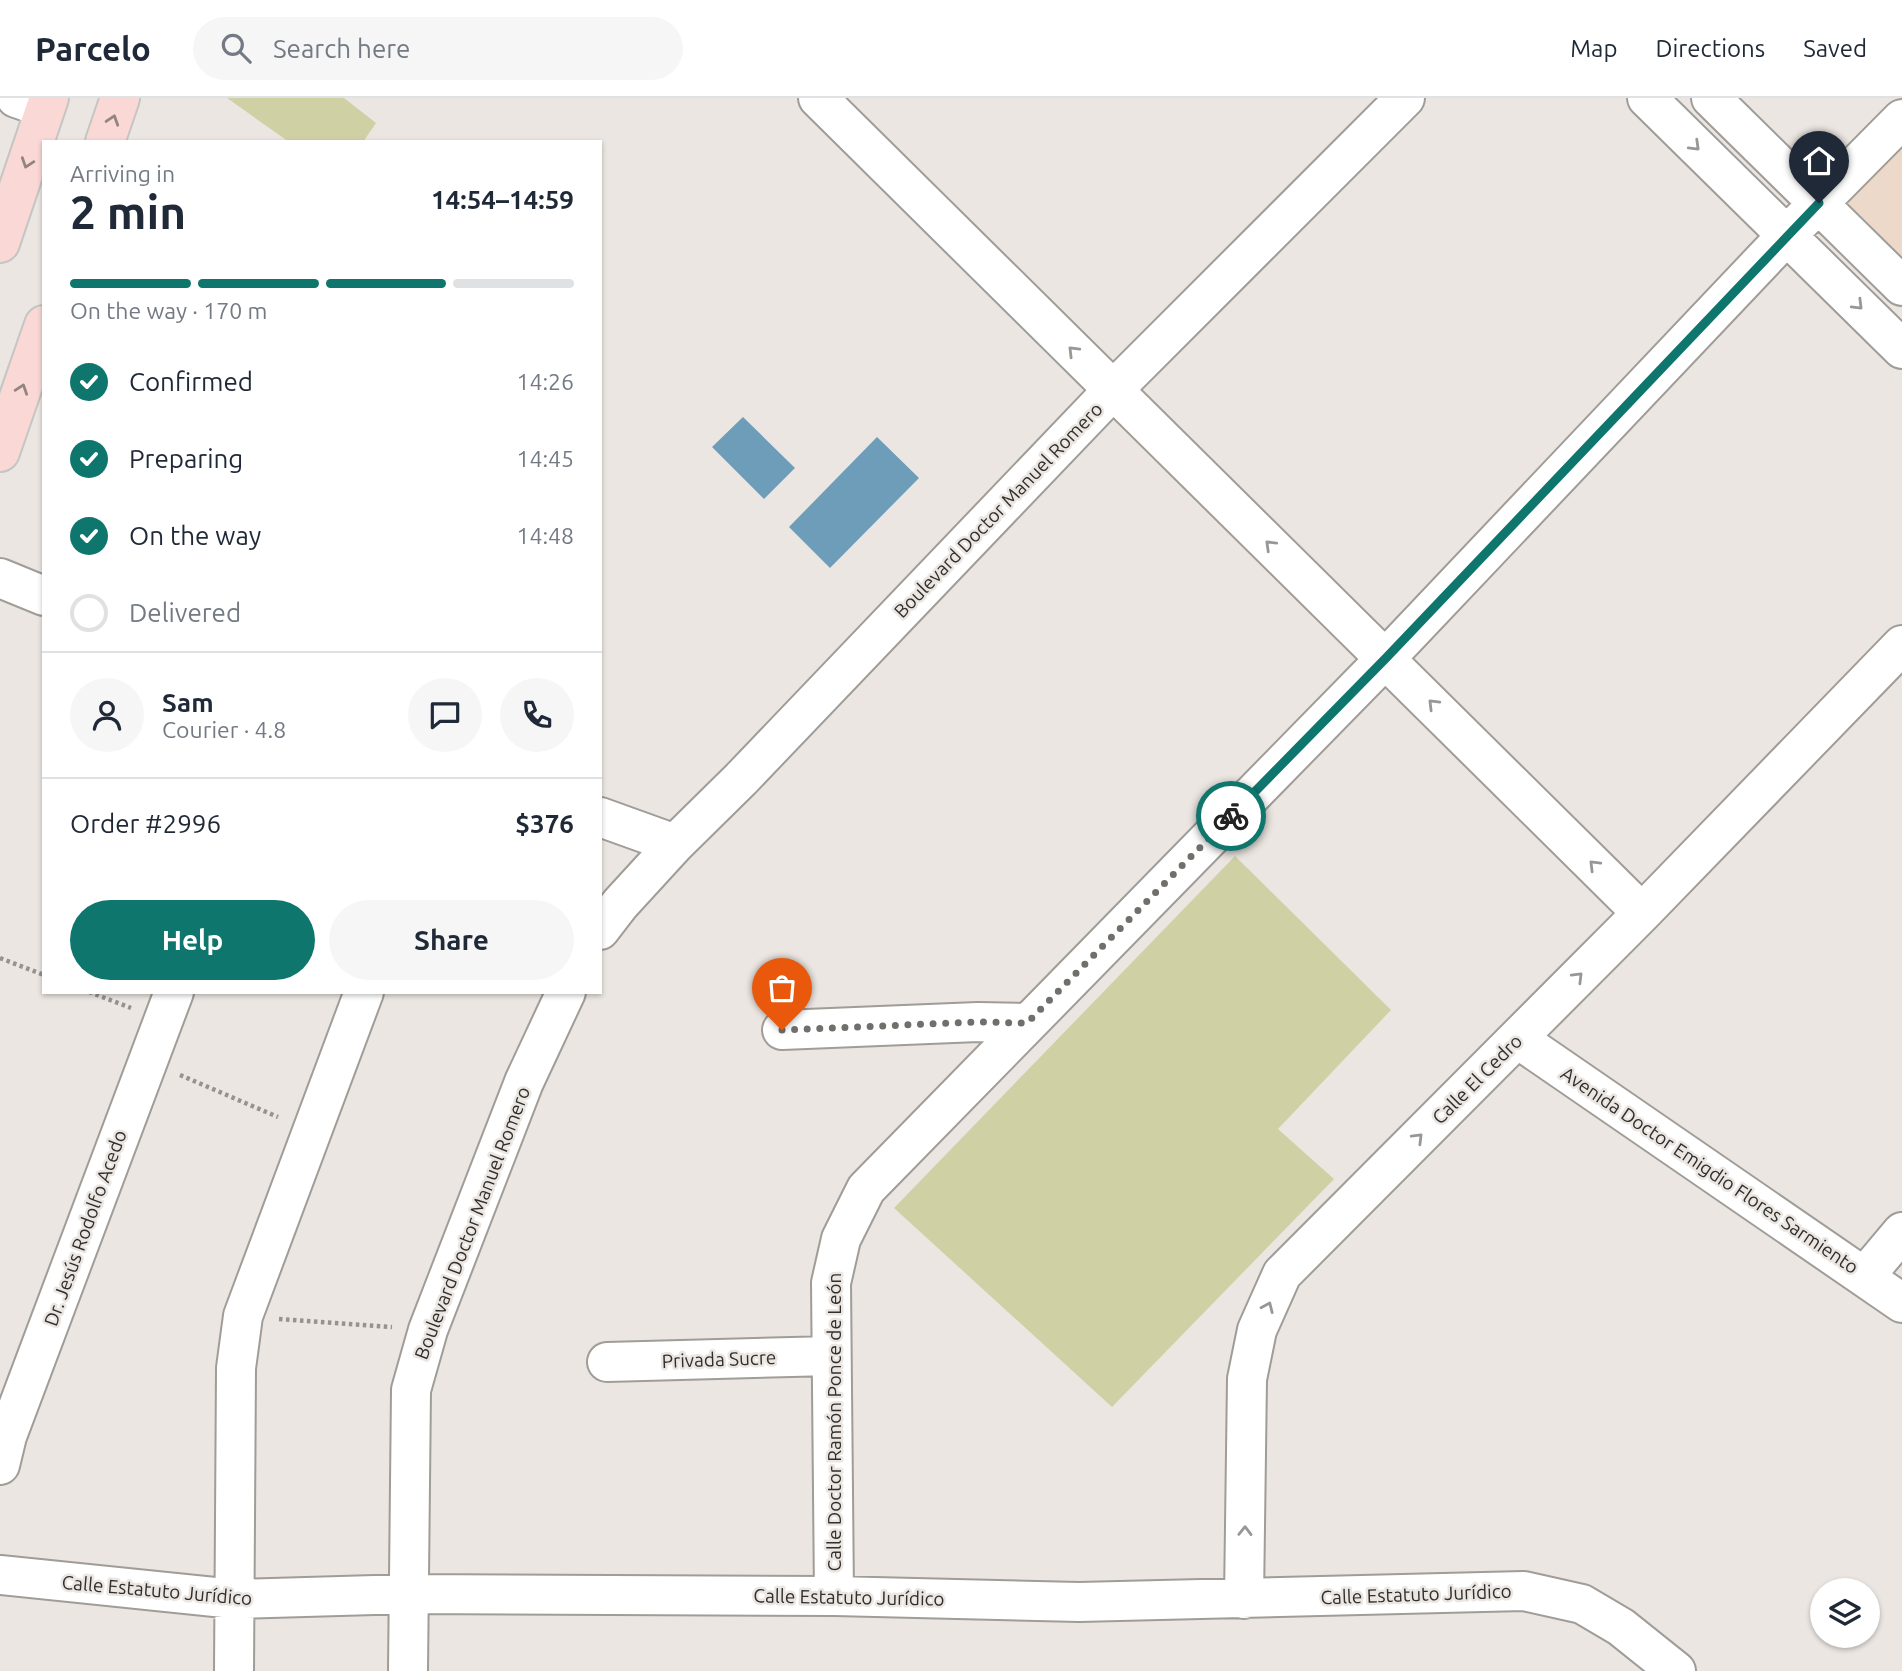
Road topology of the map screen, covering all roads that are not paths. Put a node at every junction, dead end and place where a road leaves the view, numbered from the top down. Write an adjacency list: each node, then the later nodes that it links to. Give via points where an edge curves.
1 (120, 98): 8 (main road, one-way to 1)
2 (1405, 98): 15 (street, Boulevard Doctor Manuel Romero)
3 (1647, 98): 10 (street, one-way to 10)
4 (1711, 98): 9 (street)
5 (821, 99): 15 (street, one-way to 5)
6 (37, 101): 11 (main road, one-way to 11)
7 (1902, 119): 9 (street, Calle Doctor Ramón Ponce de León)
8 (107, 140)
9 (1819, 203): 10 (street, Calle Doctor Ramón Ponce de León); 12 (street)
10 (1787, 235): 14 (street, one-way to 14); 20 (street, Calle Doctor Ramón Ponce de León)
11 (0, 243)
12 (1902, 286)
13 (42, 331): 16 (main road, one-way to 13)
14 (1902, 349)
15 (1113, 390): 20 (street, one-way to 15); 22 (street, Boulevard Doctor Manuel Romero)
16 (0, 452)
17 (0, 578): 18 (street)
18 (42, 595)
19 (1902, 645): 23 (street, Calle El Cedro)
20 (1386, 658): 23 (street, one-way to 20); 28 (street, Calle Doctor Ramón Ponce de León)
21 (602, 818): 22 (street)
22 (674, 844): 24 (street, Boulevard Doctor Manuel Romero)
23 (1642, 913): 30 (street, Calle El Cedro, one-way to 23)
24 (602, 927)
25 (364, 994): 40 (street, via 243,1316 236,1368)
26 (565, 994): 38 (street, Boulevard Doctor Manuel Romero, via 524,1082 428,1330 411,1390)
27 (168, 1006): 36 (street, Dr. Jesús Rodolfo Acedo)
28 (1027, 1023): 29 (street); 34 (street, Calle Doctor Ramón Ponce de León, via 866,1189 841,1239 831,1283)
29 (782, 1030)
30 (1518, 1038): 32 (street, Avenida Doctor Emigdio Flores Sarmiento); 41 (street, Calle El Cedro, one-way to 30, via 1247,1379 1257,1330 1282,1274)
31 (1902, 1232): 32 (street)
32 (1865, 1276): 33 (street, Avenida Doctor Emigdio Flores Sarmiento)
33 (1902, 1303)
34 (831, 1356): 35 (street, Privada Sucre); 39 (street, Calle Doctor Ramón Ponce de León)
35 (607, 1362)
36 (0, 1465)
37 (0, 1575): 40 (street, Calle Estatuto Jurídico)
38 (409, 1594): 39 (street, Calle Estatuto Jurídico); 40 (street, Calle Estatuto Jurídico); 43 (street, Boulevard Doctor Manuel Romero)
39 (834, 1596): 41 (street, Calle Estatuto Jurídico, via 1079,1602)
40 (234, 1599): 42 (street)
41 (1244, 1599): 44 (street, Calle Estatuto Jurídico, via 1524,1591 1582,1604 1621,1627)
42 (234, 1671)
43 (408, 1671)
44 (1676, 1671)

